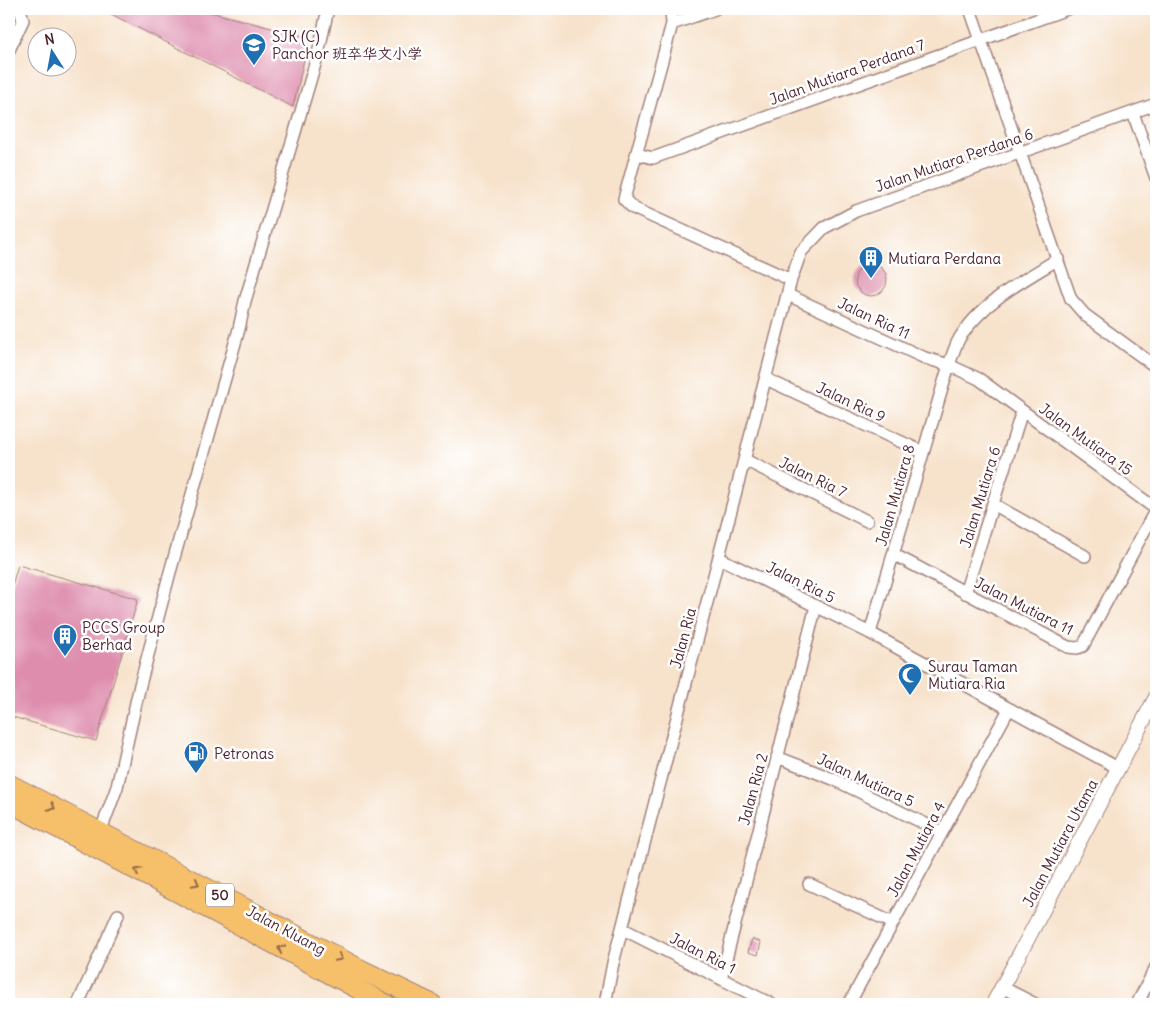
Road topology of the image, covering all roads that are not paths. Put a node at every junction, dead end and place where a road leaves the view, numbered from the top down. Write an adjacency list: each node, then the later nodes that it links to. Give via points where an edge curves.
1 (20, 9): 9 (street, via 23,20)
2 (328, 9): 40 (street, via 318,54 170,572 117,786)
3 (671, 9): 7 (street)
4 (715, 9): 7 (street)
5 (970, 9): 8 (street)
6 (1067, 9): 8 (street, Jalan Mutiara Perdana 7)
7 (672, 24): 13 (street)
8 (980, 40): 12 (street); 13 (street, Jalan Mutiara Perdana 7, via 653,158)
9 (9, 50)
10 (1156, 104): 11 (street, Jalan Mutiara Perdana 6)
11 (1133, 113): 12 (street, Jalan Mutiara Perdana 6); 14 (street)
12 (1020, 153): 15 (street); 16 (street, Jalan Mutiara Perdana 6, via 856,211 824,228 801,252)
13 (636, 154): 16 (street, via 624,199 633,208)
14 (1156, 178)
15 (1058, 259): 18 (street, Jalan Mutiara 8, via 1004,292 984,309 962,334); 19 (street, via 1071,299 1085,316)
16 (791, 280): 17 (street, Jalan Ria)
17 (788, 295): 18 (street, Jalan Ria 11, via 925,358); 20 (street, Jalan Ria)
18 (949, 365): 21 (street, Jalan Ria 11, via 979,378); 22 (street, Jalan Mutiara 8)
19 (1156, 367)
20 (766, 379): 22 (street, Jalan Ria 9); 23 (street, Jalan Ria)
21 (1022, 410): 24 (street, Jalan Mutiara 6); 25 (street, Jalan Mutiara 15)
22 (923, 452): 27 (street, Jalan Mutiara 8)
23 (744, 460): 26 (street, Jalan Ria 7); 29 (street, Jalan Ria)
24 (993, 504): 28 (street); 30 (street, Jalan Mutiara 6)
25 (1156, 508): 30 (street, Jalan Mutiara 11, via 1083,646 1068,647)
26 (867, 521)
27 (893, 554): 30 (street, Jalan Mutiara 11); 32 (street, Jalan Mutiara 8)
28 (1085, 556)
29 (719, 558): 31 (street, Jalan Ria 5); 44 (street, Jalan Ria)
30 (965, 592)
31 (816, 606): 32 (street, Jalan Ria 5); 35 (street, Jalan Ria 2)
32 (870, 633): 34 (street, Jalan Ria 5)
33 (1156, 697): 36 (street, Jalan Mutiara Utama)
34 (1009, 709): 36 (street, Jalan Ria 5); 39 (street, Jalan Mutiara 4)
35 (777, 758): 39 (street, Jalan Mutiara 5, via 833,779); 46 (street, Jalan Ria 2)
36 (1118, 768): 47 (street, Jalan Mutiara Utama)
37 (9, 784): 40 (highway, Jalan Kluang / 50, one-way to 40)
38 (9, 802): 49 (highway, Jalan Kluang / 50, one-way to 38)
39 (942, 832): 43 (street, Jalan Mutiara 4)
40 (100, 833): 50 (highway, Jalan Kluang / 50, one-way to 50)
41 (809, 884): 43 (street)
42 (118, 915): 48 (street)
43 (893, 923): 53 (street, Jalan Mutiara 4)
44 (623, 929): 46 (street, Jalan Ria 1); 51 (street, Jalan Ria)
45 (1156, 967): 56 (street)
46 (721, 979): 52 (street, Jalan Ria 1)
47 (1002, 987): 54 (street, Jalan Mutiara Utama); 55 (street)
48 (78, 1004)
49 (386, 1004)
50 (432, 1004)
51 (605, 1004)
52 (771, 1004)
53 (849, 1004)
54 (993, 1004)
55 (1035, 1004)
56 (1137, 1004)

